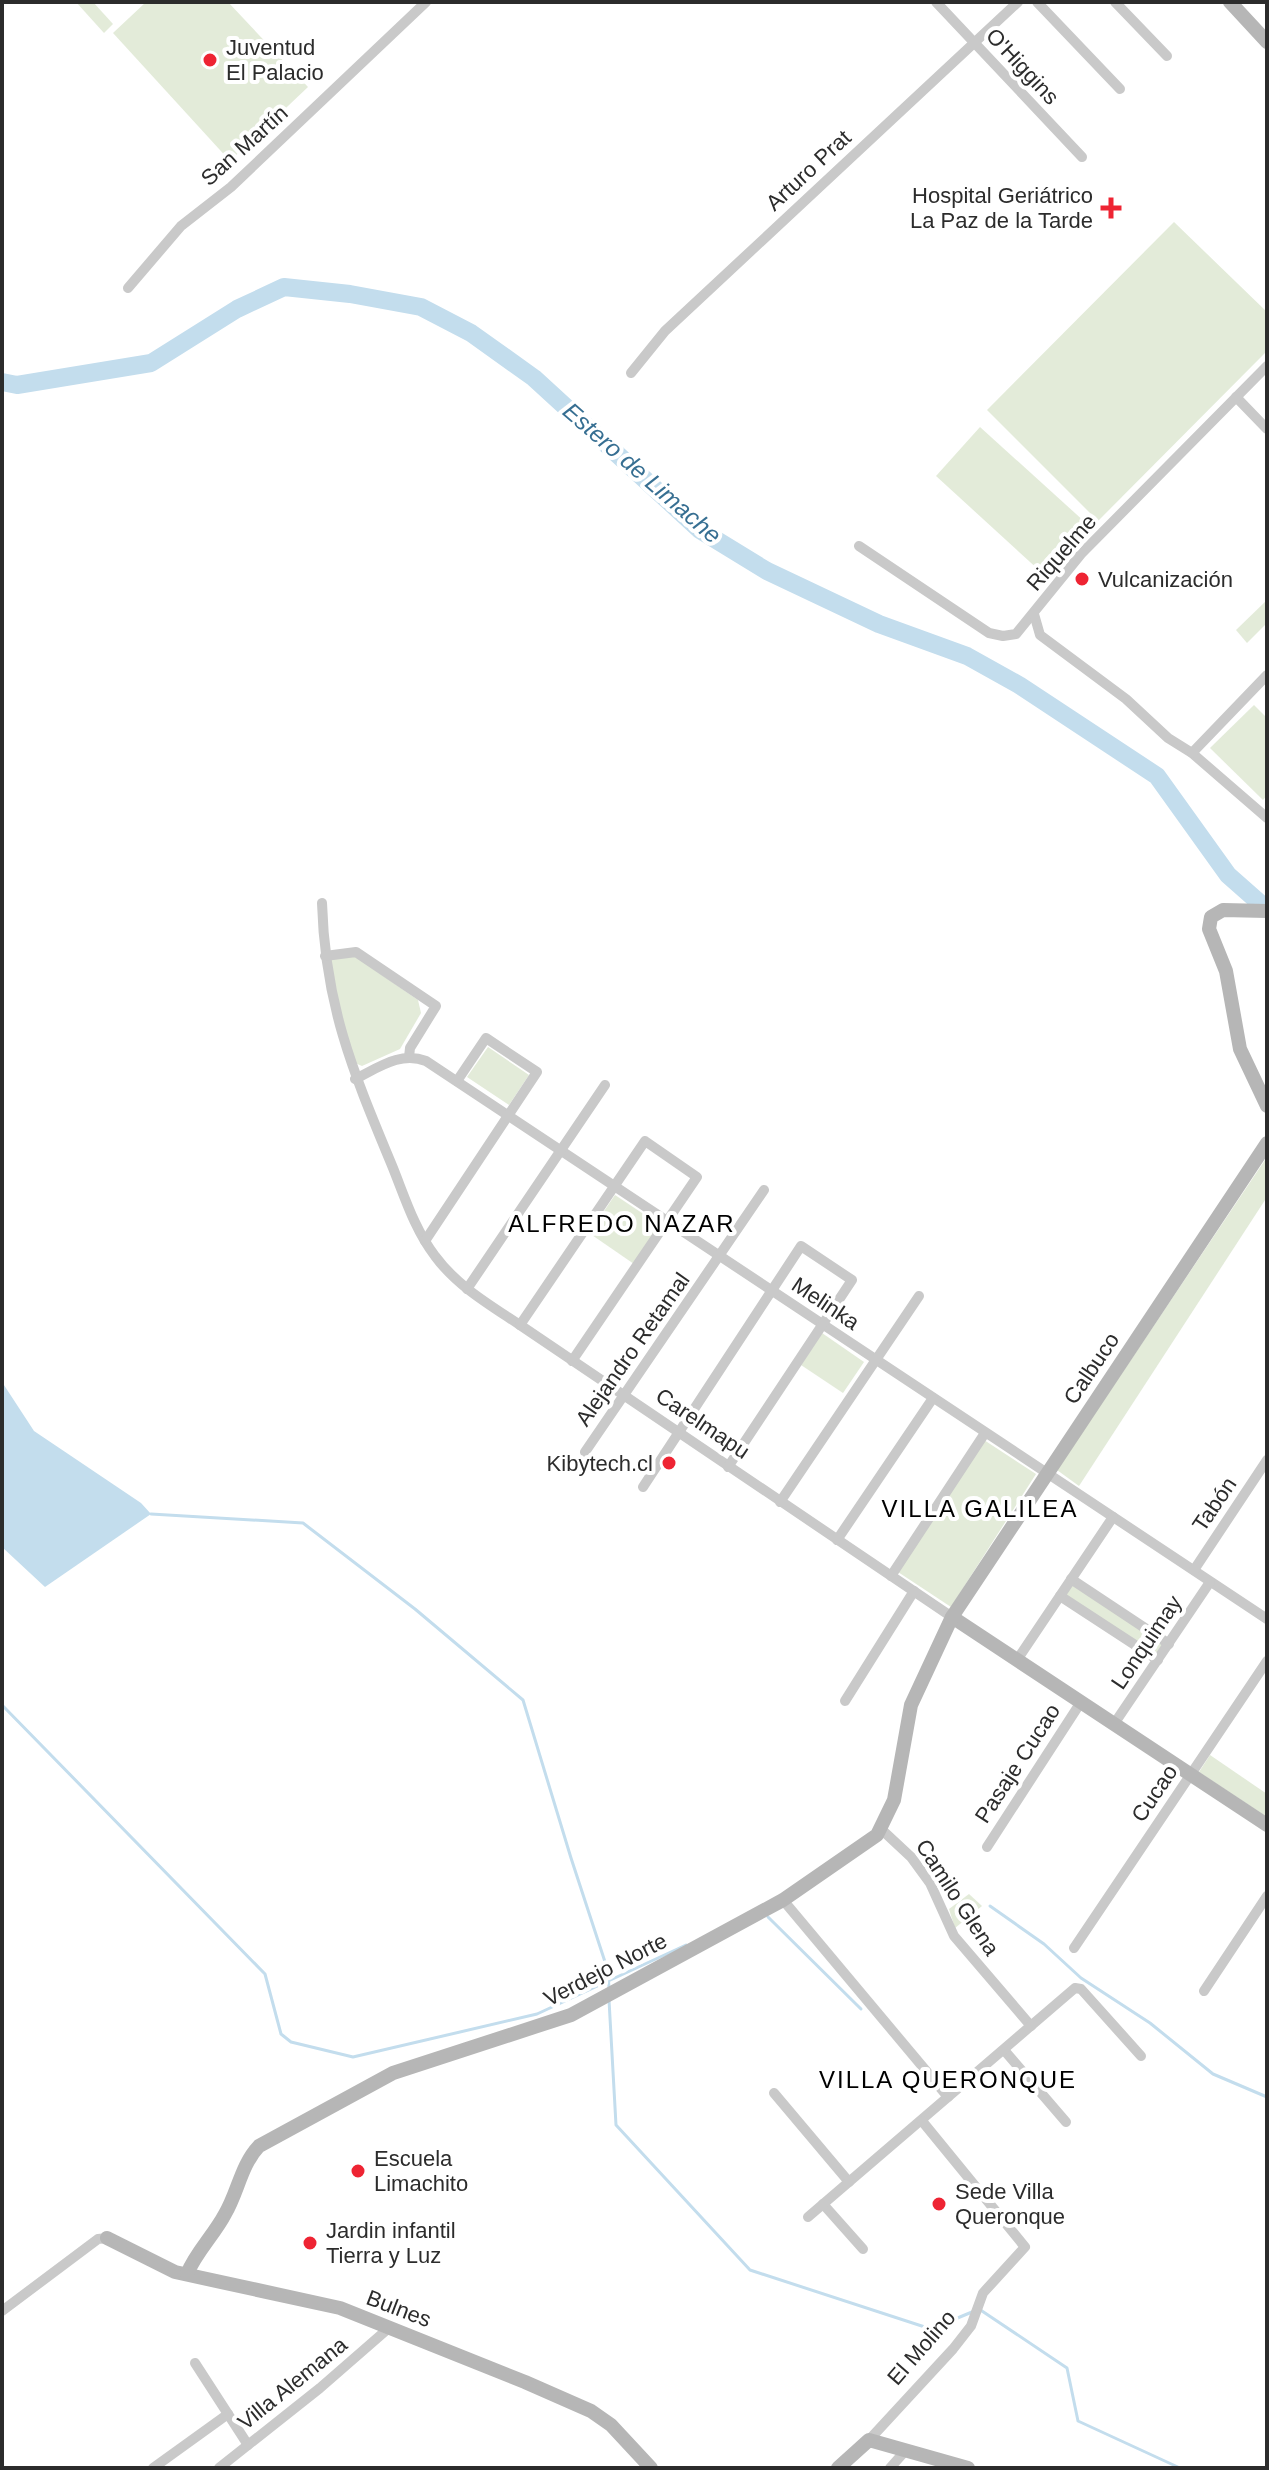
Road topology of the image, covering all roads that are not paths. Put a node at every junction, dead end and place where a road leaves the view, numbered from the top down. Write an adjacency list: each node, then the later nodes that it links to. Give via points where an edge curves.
1 (426, 2): 12 (street, San Martín, via 231,187 181,226)
2 (936, 2): 8 (street, O'Higgins)
3 (1018, 2): 8 (street, Arturo Prat)
4 (1037, 2): 10 (street)
5 (1115, 2): 9 (street)
6 (1230, 2): 7 (street)
7 (1267, 42)
8 (974, 43): 11 (street, O'Higgins); 14 (street, Arturo Prat, via 665,331)
9 (1167, 56)
10 (1120, 89)
11 (1082, 157)
12 (128, 288)
13 (1267, 366): 15 (street, Riquelme)
14 (631, 373)
15 (1236, 397): 16 (street); 18 (street, Riquelme, via 1081,554)
16 (1267, 429)
17 (859, 546): 18 (street, Riquelme, via 996,635 1016,634)
18 (1034, 614): 20 (street, via 1040,635)
19 (1267, 675): 20 (street)
20 (1192, 753): 21 (street)
21 (1267, 818)
22 (322, 903): 24 (street, Carelmapu)
23 (1267, 911): 29 (street, via 1220,911 1211,917 1209,929 1226,971 1240,1049)
24 (325, 956): 25 (street, via 356,952 436,1006); 26 (street, Carelmapu)
25 (409, 1057): 26 (street); 27 (street, Melinka, via 426,1061)
26 (355, 1079): 36 (street, Carelmapu)
27 (457, 1081): 30 (street, Melinka); 30 (street, via 486,1038 537,1072)
28 (605, 1085): 32 (street)
29 (1267, 1106)
30 (508, 1116): 32 (street, Melinka); 36 (street)
31 (1267, 1143): 52 (street, Calbuco)
32 (561, 1151): 33 (street, Melinka); 38 (street)
33 (615, 1186): 35 (street, Melinka); 35 (street, via 645,1141 697,1177); 41 (street)
34 (764, 1190): 37 (street, Alejandro Retamal)
35 (667, 1221): 37 (street, Melinka); 44 (street)
36 (425, 1241): 38 (street, Carelmapu)
37 (720, 1256): 39 (street, Melinka); 45 (street, Alejandro Retamal)
38 (467, 1289): 41 (street, Carelmapu)
39 (772, 1291): 42 (street, Melinka); 42 (street, via 801,1246 852,1280); 47 (street)
40 (919, 1296): 43 (street)
41 (520, 1325): 44 (street, Carelmapu)
42 (822, 1325): 43 (street, Melinka); 51 (street)
43 (876, 1360): 46 (street, Melinka); 54 (street)
44 (572, 1361): 45 (street, Carelmapu)
45 (624, 1396): 47 (street, Carelmapu); 49 (street, Alejandro Retamal)
46 (933, 1398): 48 (street, Melinka); 56 (street)
47 (678, 1433): 51 (street, Carelmapu); 53 (street)
48 (985, 1433): 52 (street, Melinka); 58 (street)
49 (585, 1452)
50 (1267, 1460): 57 (street, Tabón)
51 (728, 1467): 54 (street, Carelmapu)
52 (1046, 1474): 55 (street, Melinka); 63 (street, Calbuco)
53 (643, 1487)
54 (780, 1502): 56 (street, Carelmapu)
55 (1113, 1517): 57 (street, Melinka); 59 (street)
56 (837, 1540): 58 (street, Carelmapu)
57 (1194, 1570): 60 (street, Melinka)
58 (891, 1576): 61 (street, Carelmapu)
59 (1071, 1579): 62 (street); 65 (street)
60 (1210, 1582): 64 (street, Melinka); 65 (street, Lonquimay)
61 (914, 1591): 63 (street, Carelmapu); 69 (street)
62 (1060, 1596): 66 (street); 67 (street)
63 (952, 1617): 66 (street, Carelmapu); 74 (street, Verdejo Norte, via 911,1705 894,1800)
64 (1267, 1619)
65 (1169, 1644): 67 (street, Lonquimay)
66 (1017, 1660): 70 (street, Carelmapu)
67 (1158, 1660): 71 (street, Lonquimay)
68 (1267, 1661): 72 (street, Cucao)
69 (845, 1701)
70 (1081, 1702): 71 (street, Carelmapu); 75 (street, Pasaje Cucao)
71 (1114, 1724): 72 (street, Carelmapu)
72 (1191, 1775): 73 (street, Carelmapu); 78 (street, Cucao)
73 (1267, 1825)
74 (881, 1829): 77 (street, Verdejo Norte, via 870,1842); 80 (street, Camilo Glena, via 911,1857 936,1893 954,1936)
75 (987, 1847)
76 (1267, 1896): 79 (street)
77 (783, 1900): 84 (street); 92 (street, Verdejo Norte, via 571,2015 393,2073 259,2146 246,2163 224,2217)
78 (1074, 1948)
79 (1204, 1991)
80 (1031, 2026): 81 (street); 82 (street, via 1075,1988 1081,1989)
81 (1004, 2050): 84 (street); 86 (street)
82 (1141, 2056)
83 (774, 2093): 87 (street)
84 (948, 2097): 85 (street)
85 (922, 2121): 87 (street); 97 (street, El Molino, via 1025,2247 983,2293 971,2326 953,2349)
86 (1066, 2122)
87 (849, 2182): 88 (street)
88 (823, 2204): 89 (street); 91 (street)
89 (808, 2217)
90 (107, 2238): 92 (street, Bulnes); 93 (street, via 98,2239)
91 (863, 2249)
92 (187, 2274): 94 (street, Bulnes, via 340,2308)
93 (2, 2311)
94 (390, 2327): 98 (street, Villa Alemana); 102 (street, Bulnes, via 591,2411)
95 (195, 2363): 96 (street)
96 (228, 2414): 98 (street); 100 (street)
97 (869, 2440): 99 (street); 103 (street, El Molino)
98 (248, 2445): 101 (street, Villa Alemana)
99 (906, 2450): 104 (street); 105 (street)
100 (153, 2468)
101 (219, 2468)
102 (651, 2468)
103 (838, 2468)
104 (890, 2468)
105 (968, 2468)

